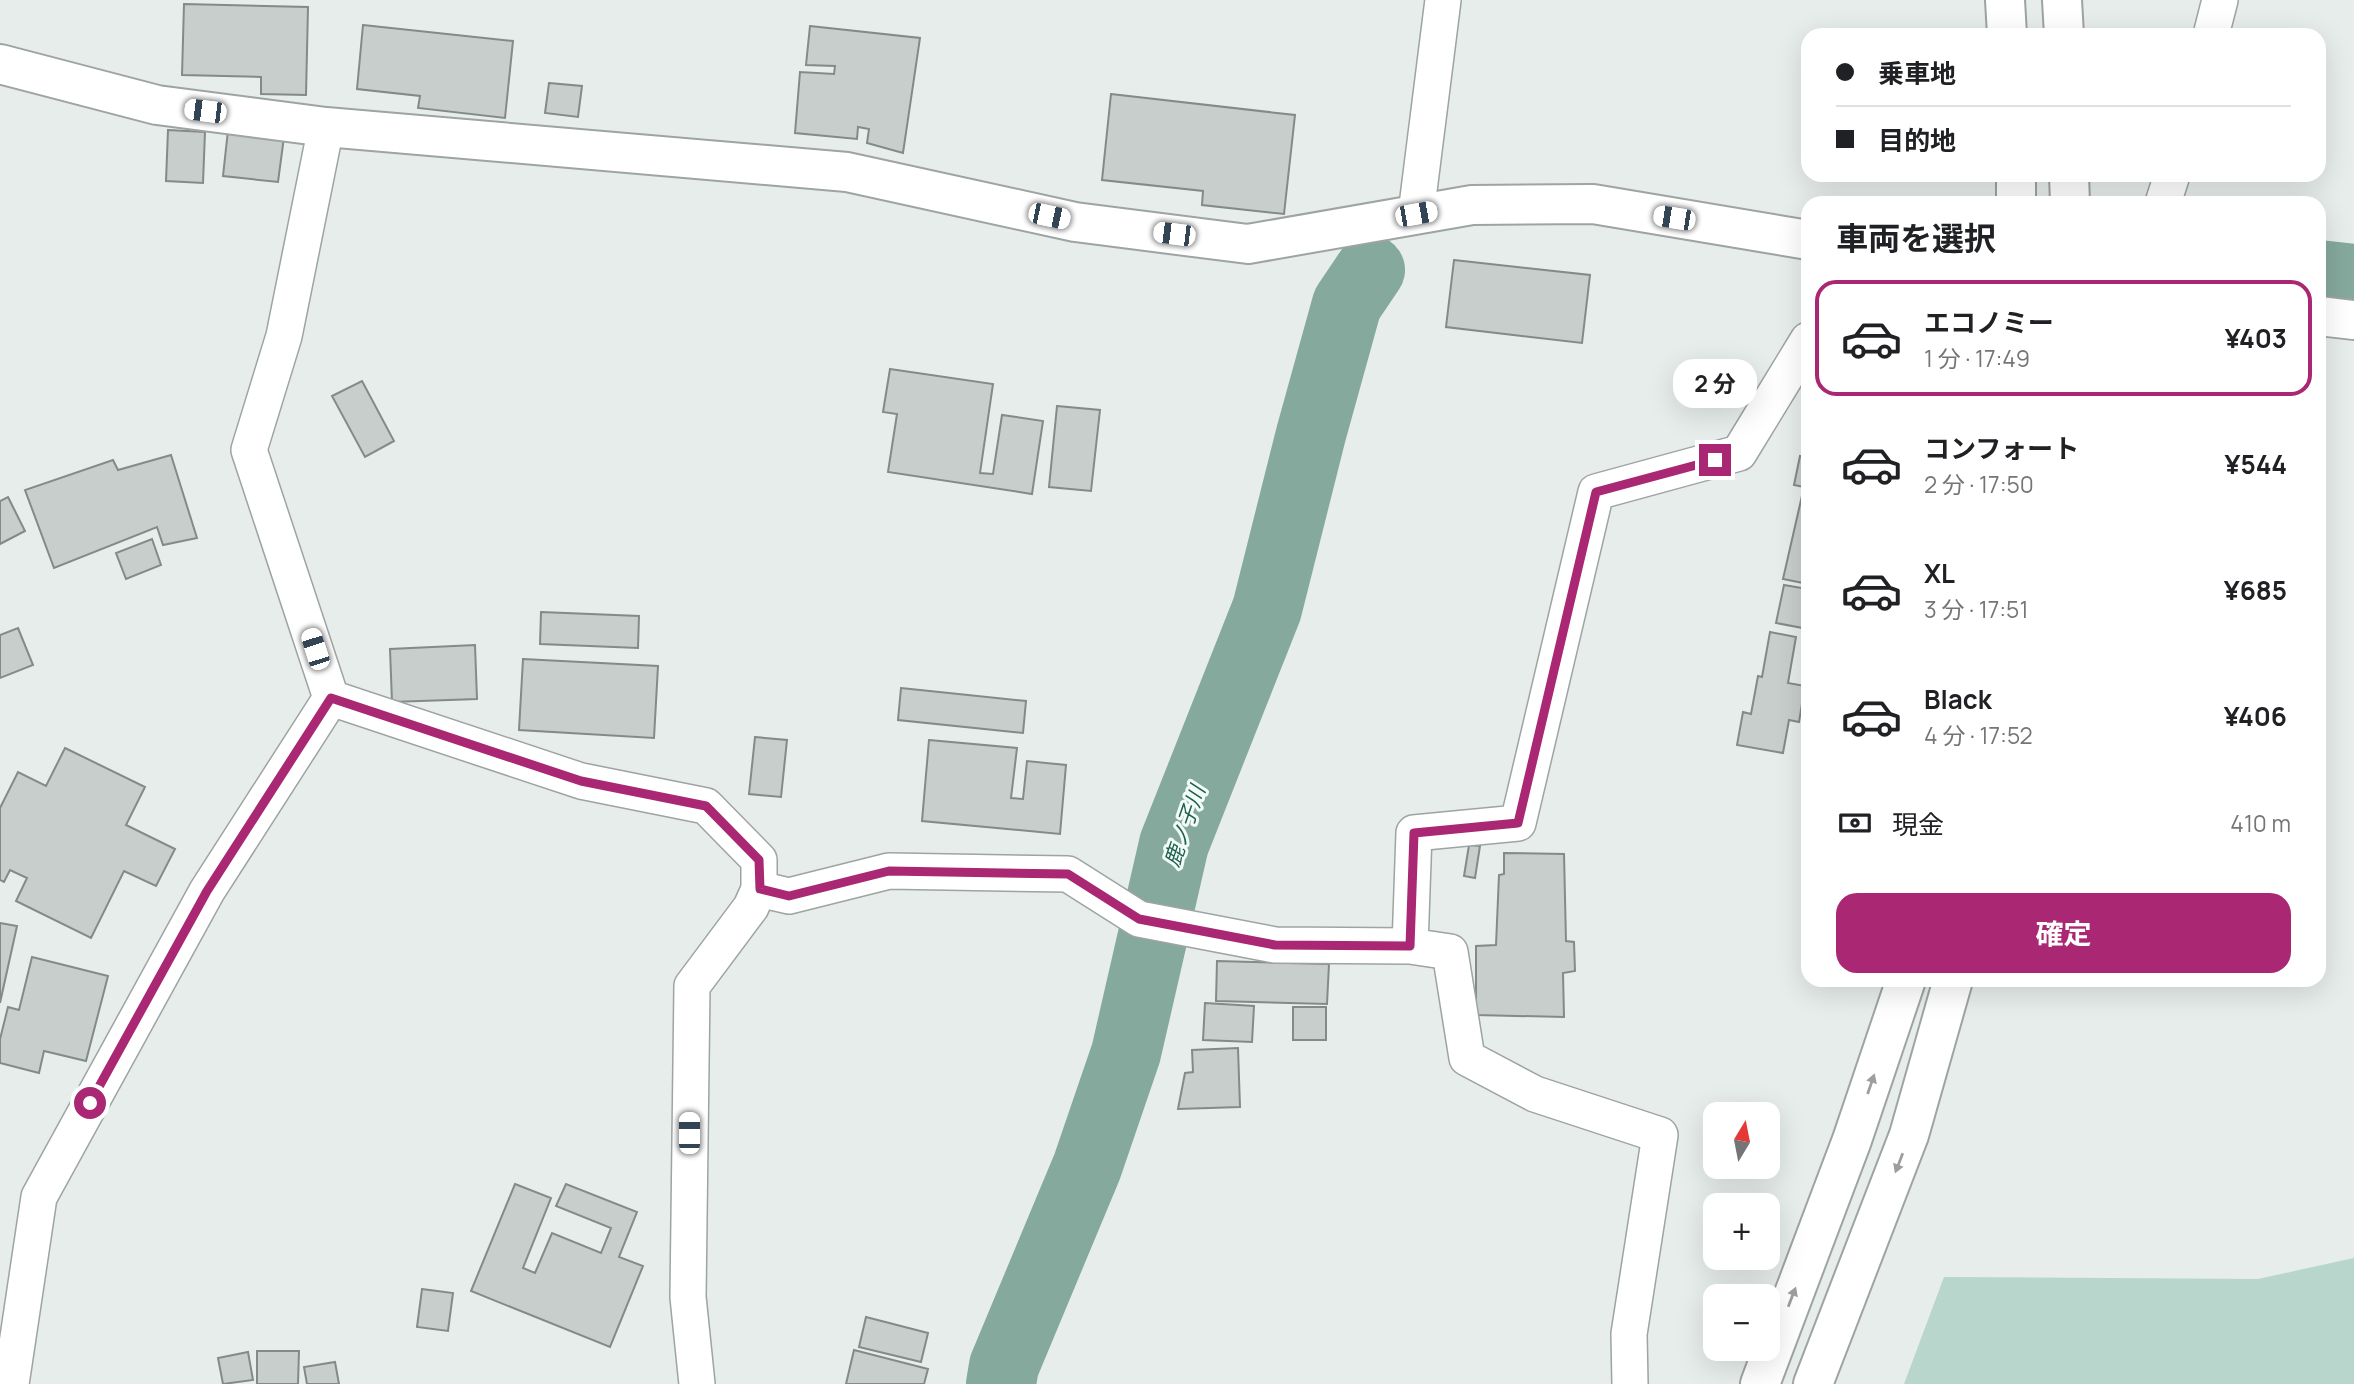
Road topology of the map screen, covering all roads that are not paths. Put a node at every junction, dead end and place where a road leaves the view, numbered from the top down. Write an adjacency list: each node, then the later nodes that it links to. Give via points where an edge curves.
1 (1443, 0): 10 (street)
2 (2005, 0): 5 (street)
3 (2062, 0): 6 (street)
4 (2220, 0): 7 (street)
5 (2007, 28)
6 (2064, 28)
7 (2213, 28)
8 (0, 64): 9 (street, via 157,105)
9 (326, 127): 10 (street, via 847,172 1075,222 1248,244); 15 (street, via 284,336 249,450)
10 (1416, 214): 11 (street, via 1472,205 1593,204)
11 (1801, 239)
12 (2326, 317): 13 (street)
13 (2354, 320)
14 (1801, 351): 17 (street, via 1739,453 1596,492 1518,823 1414,833)
15 (331, 698): 16 (street, via 581,781 706,806 759,860); 20 (street, via 207,891 39,1197)
16 (760, 889): 17 (street, via 789,896 889,871 1068,874 1139,919 1275,945); 21 (street, via 692,986 688,1297)
17 (1410, 946): 22 (street, via 1450,951 1467,1058 1535,1094 1660,1135 1629,1334)
18 (1904, 987): 23 (street, one-way to 18, via 1852,1140)
19 (1951, 987): 24 (street, one-way to 24, via 1909,1135)
20 (11, 1384)
21 (696, 1384)
22 (1630, 1384)
23 (1759, 1384)
24 (1813, 1384)

